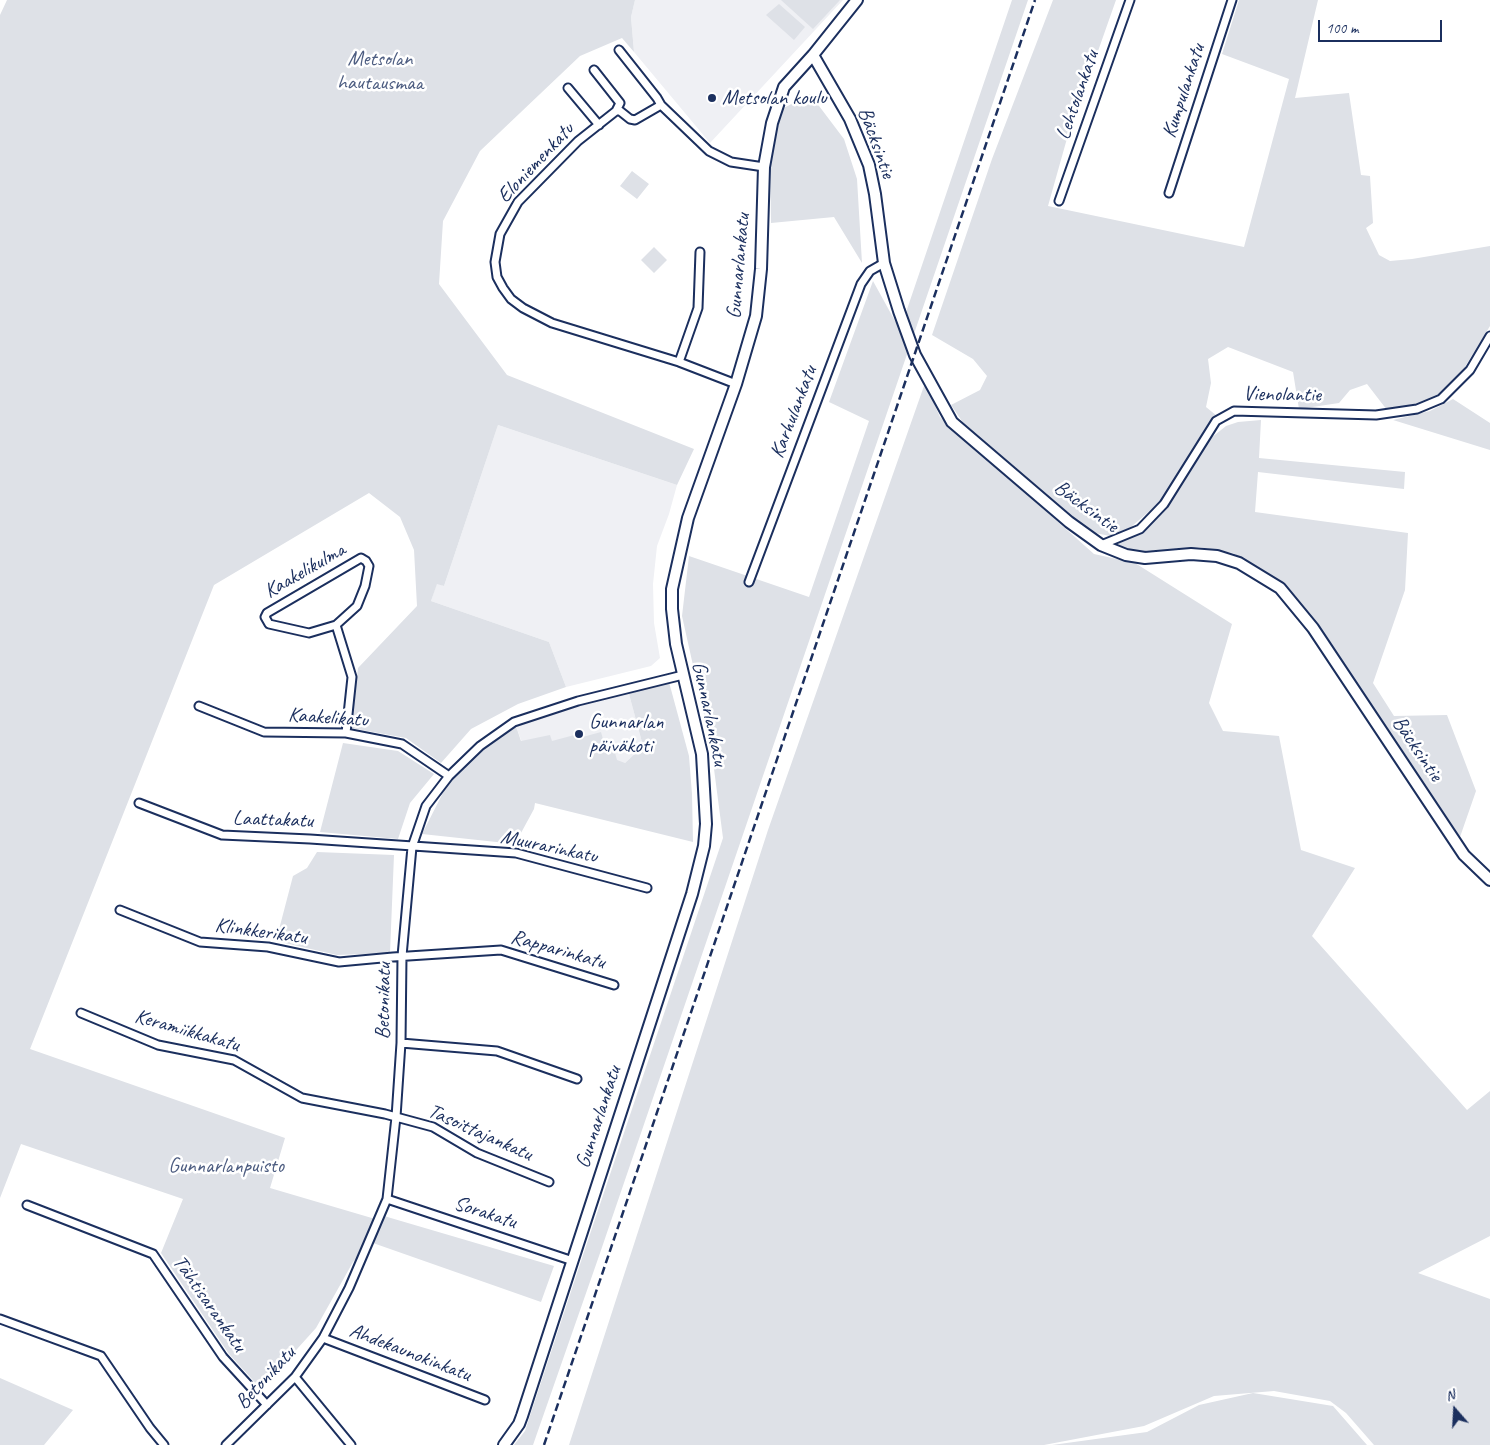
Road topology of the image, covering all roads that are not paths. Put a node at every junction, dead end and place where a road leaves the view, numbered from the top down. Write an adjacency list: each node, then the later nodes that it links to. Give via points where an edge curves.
1 (857, 0): 5 (street, Gunnarlankatu)
2 (1130, 0): 13 (street, Lehtolankatu)
3 (1232, 0): 12 (street, Kumpulankatu)
4 (619, 50): 8 (street)
5 (813, 55): 11 (street, Gunnarlankatu, via 784,87 772,123); 15 (street, Bäcksintie, via 850,119 869,165)
6 (594, 70): 9 (street, via 620,103)
7 (568, 88): 10 (street)
8 (661, 105): 9 (street, via 635,120); 11 (street, via 709,150 731,162)
9 (616, 111): 10 (street, Eloniemenkatu)
10 (599, 125): 17 (street, Eloniemenkatu, via 578,141 518,202 500,234 495,262 497,277 511,299 552,324)
11 (764, 167): 18 (street, Gunnarlankatu, via 762,270 756,316)
12 (1170, 193)
13 (1059, 201)
14 (700, 252): 17 (street, via 698,308)
15 (884, 263): 19 (street, Bäcksintie, via 906,334 952,422); 20 (street, Karhulankatu, via 870,271 861,284)
16 (1490, 336): 19 (street, Vienolantie, via 1470,370 1441,398 1417,409 1376,415 1234,411 1216,421 1164,504 1140,528)
17 (679, 362): 18 (street, Eloniemenkatu)
18 (736, 384): 22 (street, Gunnarlankatu, via 688,518 673,579 673,627)
19 (1101, 546): 28 (street, Bäcksintie, via 1145,558 1191,554 1217,556 1239,563 1280,588 1314,628 1464,855)
20 (749, 582)
21 (336, 625): 21 (street, Kaakelikulma, via 308,633 269,624 265,617 266,613 361,558 369,566 365,586 357,606); 24 (street, via 352,677)
22 (683, 674): 25 (street, Betonikatu, via 578,701 514,722 480,746); 40 (street, Gunnarlankatu, via 702,754 704,846 692,894)
23 (199, 706): 24 (street, Kaakelikatu, via 264,732)
24 (346, 733): 25 (street, Kaakelikatu, via 402,744)
25 (449, 776): 27 (street, Betonikatu, via 426,806)
26 (139, 803): 27 (street, Laattakatu, via 222,835 310,838)
27 (412, 847): 29 (street, Muurarinkatu, via 516,853); 31 (street, Betonikatu)
28 (1490, 880)
29 (647, 888)
30 (120, 910): 31 (street, Klinkkerikatu, via 200,942 268,947 339,962)
31 (402, 956): 32 (street, Rapparinkatu, via 501,950); 34 (street, Betonikatu)
32 (614, 985)
33 (81, 1013): 36 (street, Keramiikkakatu, via 158,1045 234,1060 302,1098)
34 (401, 1043): 35 (street, via 498,1051); 36 (street, Betonikatu)
35 (576, 1079)
36 (396, 1117): 37 (street, Tasoittajankatu, via 433,1127 477,1152); 38 (street, Betonikatu)
37 (549, 1182)
38 (387, 1199): 40 (street, Sorakatu); 42 (street, Betonikatu, via 349,1288)
39 (27, 1205): 45 (street, Tähtisarankatu, via 152,1254 223,1357)
40 (572, 1261): 49 (street, Gunnarlankatu, via 522,1416)
41 (0, 1319): 46 (street, via 101,1356)
42 (323, 1338): 43 (street, Betonikatu); 44 (street, Ahdekaunokinkatu)
43 (295, 1377): 45 (street, Betonikatu); 48 (street)
44 (485, 1400)
45 (267, 1406): 47 (street, Betonikatu)
46 (164, 1445)
47 (226, 1445)
48 (351, 1445)
49 (504, 1445)

